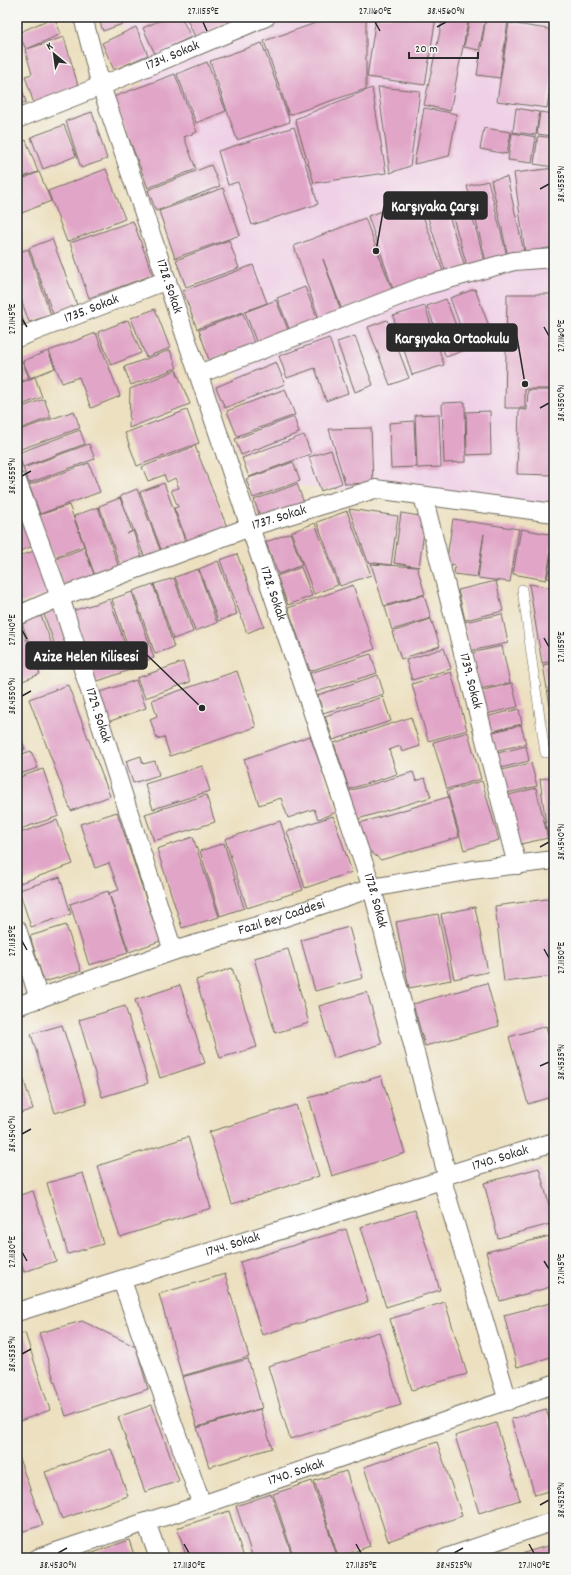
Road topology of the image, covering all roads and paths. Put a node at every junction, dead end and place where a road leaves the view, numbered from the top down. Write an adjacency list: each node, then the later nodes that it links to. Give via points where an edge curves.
1 (83, 17): 3 (street, 1728. Sokak)
2 (265, 17): 3 (street, 1734. Sokak)
3 (101, 86): 4 (street, 1734. Sokak); 6 (street, 1728. Sokak)
4 (17, 120)
5 (554, 258): 8 (street, via 514,260 427,285)
6 (167, 280): 7 (street, 1735. Sokak); 8 (street, 1728. Sokak)
7 (17, 338)
8 (199, 374): 12 (street, 1728. Sokak)
9 (17, 481): 14 (street, 1729. Sokak)
10 (423, 496): 11 (street, 1737. Sokak); 12 (street, 1737. Sokak, via 375,489); 18 (street, 1739. Sokak)
11 (554, 513)
12 (250, 527): 14 (street, 1737. Sokak); 19 (street, 1728. Sokak)
13 (522, 589): 16 (lane, via 545,753)
14 (60, 597): 15 (street, 1737. Sokak); 21 (street, 1729. Sokak)
15 (17, 616)
16 (554, 752)
17 (554, 860): 18 (street, Fazıl Bey Caddesi)
18 (517, 866): 19 (street, Fazıl Bey Caddesi, via 472,870)
19 (372, 888): 21 (street, Fazıl Bey Caddesi); 25 (street, 1728. Sokak)
20 (17, 929): 22 (street)
21 (173, 951): 22 (street, Fazıl Bey Caddesi)
22 (39, 999): 23 (street, Fazıl Bey Caddesi)
23 (17, 1006)
24 (554, 1142): 25 (street, 1740. Sokak)
25 (445, 1178): 26 (street, 1744. Sokak); 29 (street, 1728. Sokak)
26 (122, 1281): 27 (street, 1744. Sokak); 30 (street)
27 (17, 1312)
28 (554, 1384): 29 (street, 1740. Sokak)
29 (508, 1400): 30 (street, 1740. Sokak)
30 (202, 1505): 32 (street, 1740. Sokak)
31 (554, 1521): 35 (street)
32 (146, 1522): 33 (street, 1740. Sokak); 34 (street)
33 (38, 1558)
34 (159, 1558)
35 (446, 1558)

